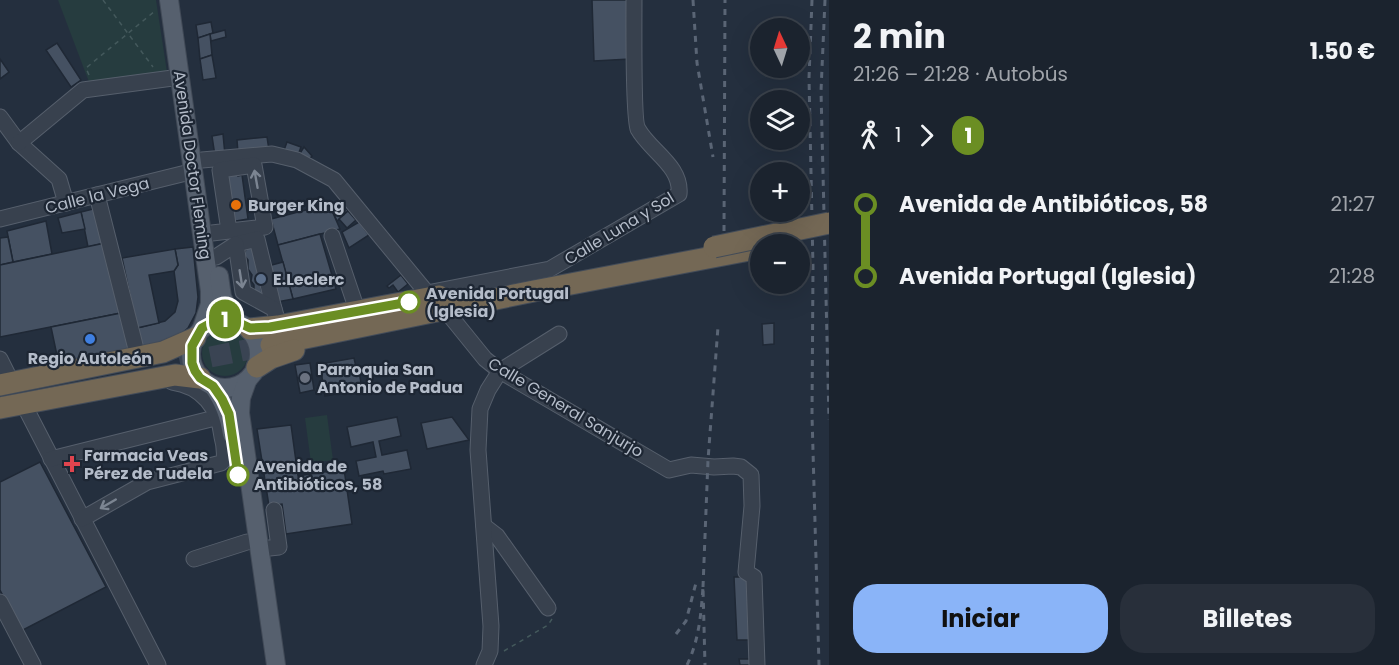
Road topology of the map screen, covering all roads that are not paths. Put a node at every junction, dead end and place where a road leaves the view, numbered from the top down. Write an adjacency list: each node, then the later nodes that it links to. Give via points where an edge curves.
1 (179, 0): 7 (main road, Avenida Doctor Fleming)
2 (633, 0): 22 (street, Calle Luna y Sol, via 636,128 671,168 680,183 679,194 550,269)
3 (165, 5): 4 (main road, Avenida Doctor Fleming)
4 (171, 78): 6 (street, via 83,90); 7 (main road, Avenida Doctor Fleming)
5 (0, 117): 6 (street)
6 (19, 143): 9 (street, via 60,179)
7 (198, 166): 8 (street, Calle la Vega); 14 (main road, Avenida Doctor Fleming); 22 (street, Calle General Sanjurjo, via 272,154 297,160 334,180); 25 (main road, Avenida Doctor Fleming, via 210,291 210,304)
8 (97, 195): 9 (street, Calle la Vega); 28 (street)
9 (66, 203): 10 (street, Calle la Vega)
10 (0, 219)
11 (829, 224): 18 (highway, bridge)
12 (256, 233): 14 (street); 14 (street, one-way to 14, via 265,227 254,165 220,170); 23 (street)
13 (829, 234): 16 (highway)
14 (226, 236): 23 (street, one-way to 23, via 243,292); 24 (main road, Avenida Doctor Fleming, via 216,257 222,297)
15 (332, 236): 21 (street)
16 (810, 238)
17 (750, 249): 18 (highway)
18 (714, 252): 19 (highway)
19 (578, 279): 20 (highway, via 498,285); 22 (highway)
20 (382, 303): 21 (street); 22 (street); 24 (highway, via 278,326)
21 (355, 304): 23 (street)
22 (438, 306): 27 (highway); 31 (street, Calle General Sanjurjo); 32 (highway, via 290,351 271,358)
23 (276, 314): 24 (street)
24 (242, 324): 25 (main road, via 215,321); 32 (main road, via 258,344)
25 (199, 333): 33 (main road, via 191,354 192,363); 34 (highway, via 162,352)
26 (559, 334): 31 (street)
27 (270, 342)
28 (135, 345)
29 (0, 358): 34 (street)
30 (180, 360): 34 (highway)
31 (500, 371): 41 (street, via 480,409 478,450); 51 (street, Calle General Sanjurjo, via 669,470 691,465 741,467 751,475 746,572 754,577)
32 (252, 374): 33 (main road, via 231,388); 42 (main road, via 241,398 240,413)
33 (206, 382): 35 (highway, via 175,375); 42 (main road, via 222,399 229,414)
34 (3, 390)
35 (30, 402): 36 (highway); 37 (street, via 49,404 154,383 175,383 202,395); 38 (street)
36 (0, 408)
37 (219, 417): 38 (street); 40 (street, one-way to 40, via 225,456 221,463 147,482)
38 (51, 459): 40 (street)
39 (274, 510): 42 (street, via 279,547)
40 (82, 519): 48 (street)
41 (484, 526): 45 (street, via 498,536); 46 (street, via 491,626)
42 (253, 546): 43 (street); 49 (main road); 50 (main road)
43 (194, 559)
44 (0, 602): 47 (street)
45 (548, 608)
46 (486, 663)
47 (33, 665)
48 (158, 665)
49 (266, 665)
50 (276, 665)
51 (757, 665)

